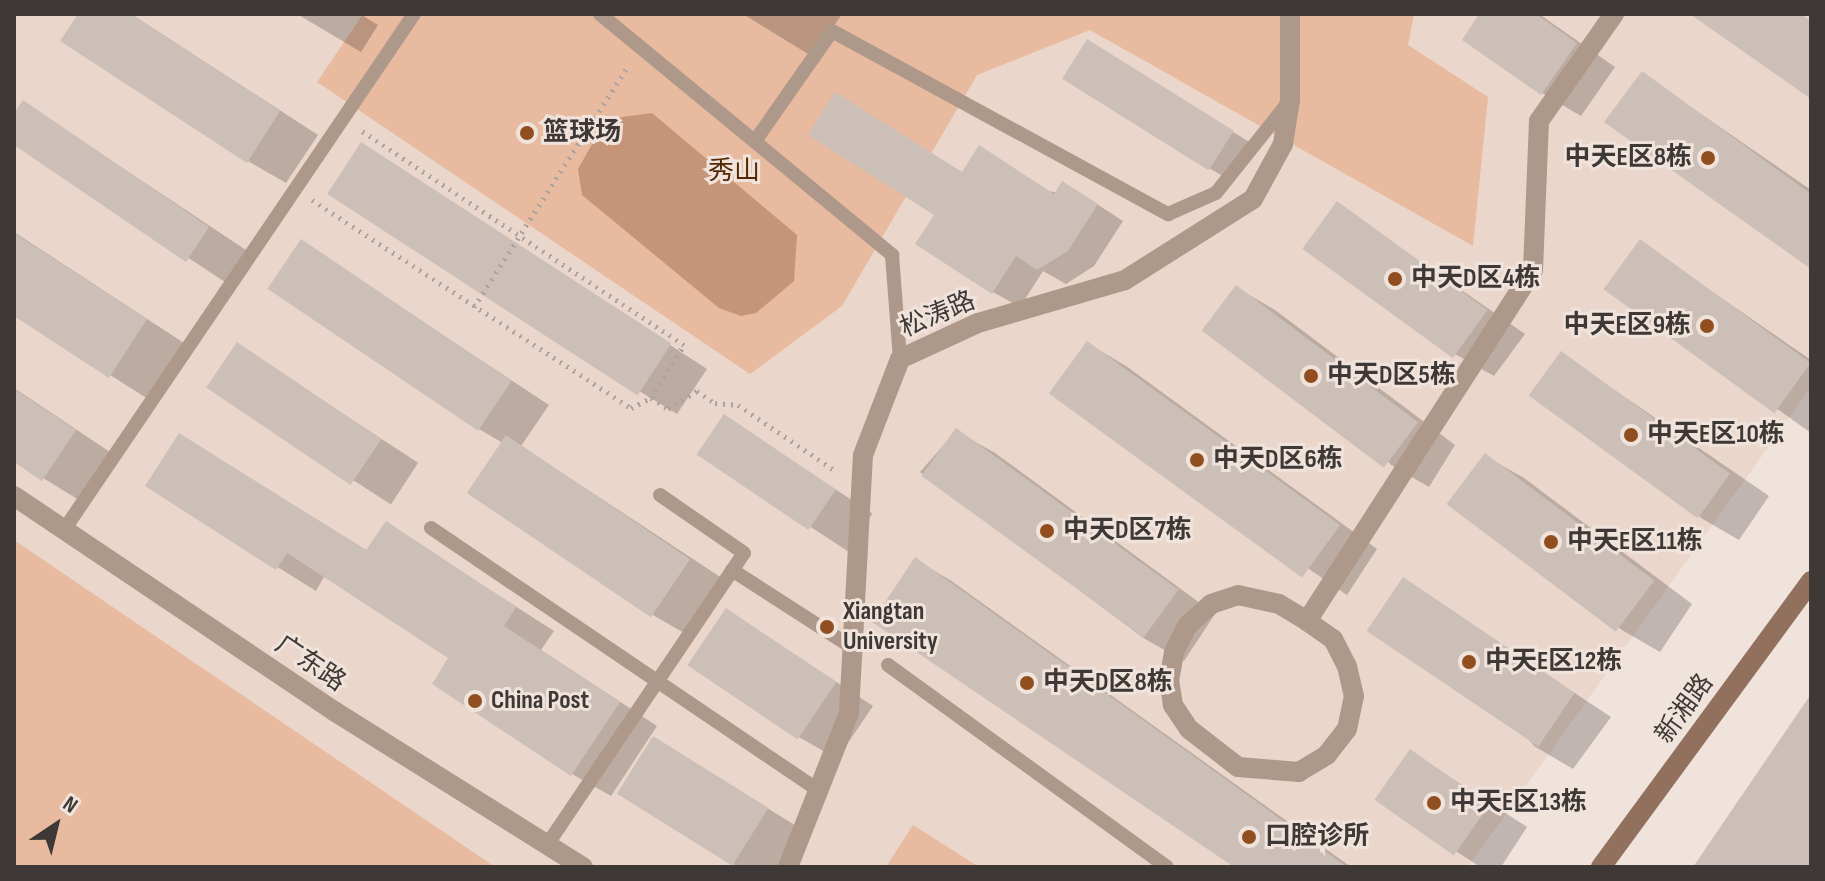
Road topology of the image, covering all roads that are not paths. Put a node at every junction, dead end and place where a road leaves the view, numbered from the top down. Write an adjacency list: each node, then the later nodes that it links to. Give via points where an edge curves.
1 (414, 14): 11 (lane)
2 (600, 14): 6 (lane)
3 (1290, 14): 5 (street, 松涛路)
4 (1614, 14): 14 (street, via 1539,121 1533,270)
5 (1290, 100): 6 (lane, via 1216,193 1168,214 832,31); 7 (street, 松涛路, via 1283,144 1253,199 1125,280 978,323)
6 (755, 141): 7 (lane, via 892,255)
7 (900, 359): 15 (street, 松涛路, via 863,455)
8 (660, 495): 12 (lane, via 744,553)
9 (14, 496): 11 (street, 广东路)
10 (431, 528): 17 (lane)
11 (64, 530): 19 (street, 广东路, via 334,711)
12 (732, 570): 15 (lane); 17 (lane)
13 (1811, 581): 23 (main road, 新湘路)
14 (1307, 621): 14 (street, via 1271,601 1238,595 1211,604 1188,625 1174,652 1169,681 1173,705 1189,729 1238,767 1299,772 1327,755 1347,729 1354,696 1347,666 1333,639)
15 (853, 648): 18 (street, 松涛路, via 849,713)
16 (888, 665): 22 (lane)
17 (656, 682): 18 (lane); 19 (lane)
18 (819, 791): 21 (street, 松涛路)
19 (547, 845): 20 (street, 广东路)
20 (583, 867)
21 (788, 867)
22 (1167, 867)
23 (1601, 867)

